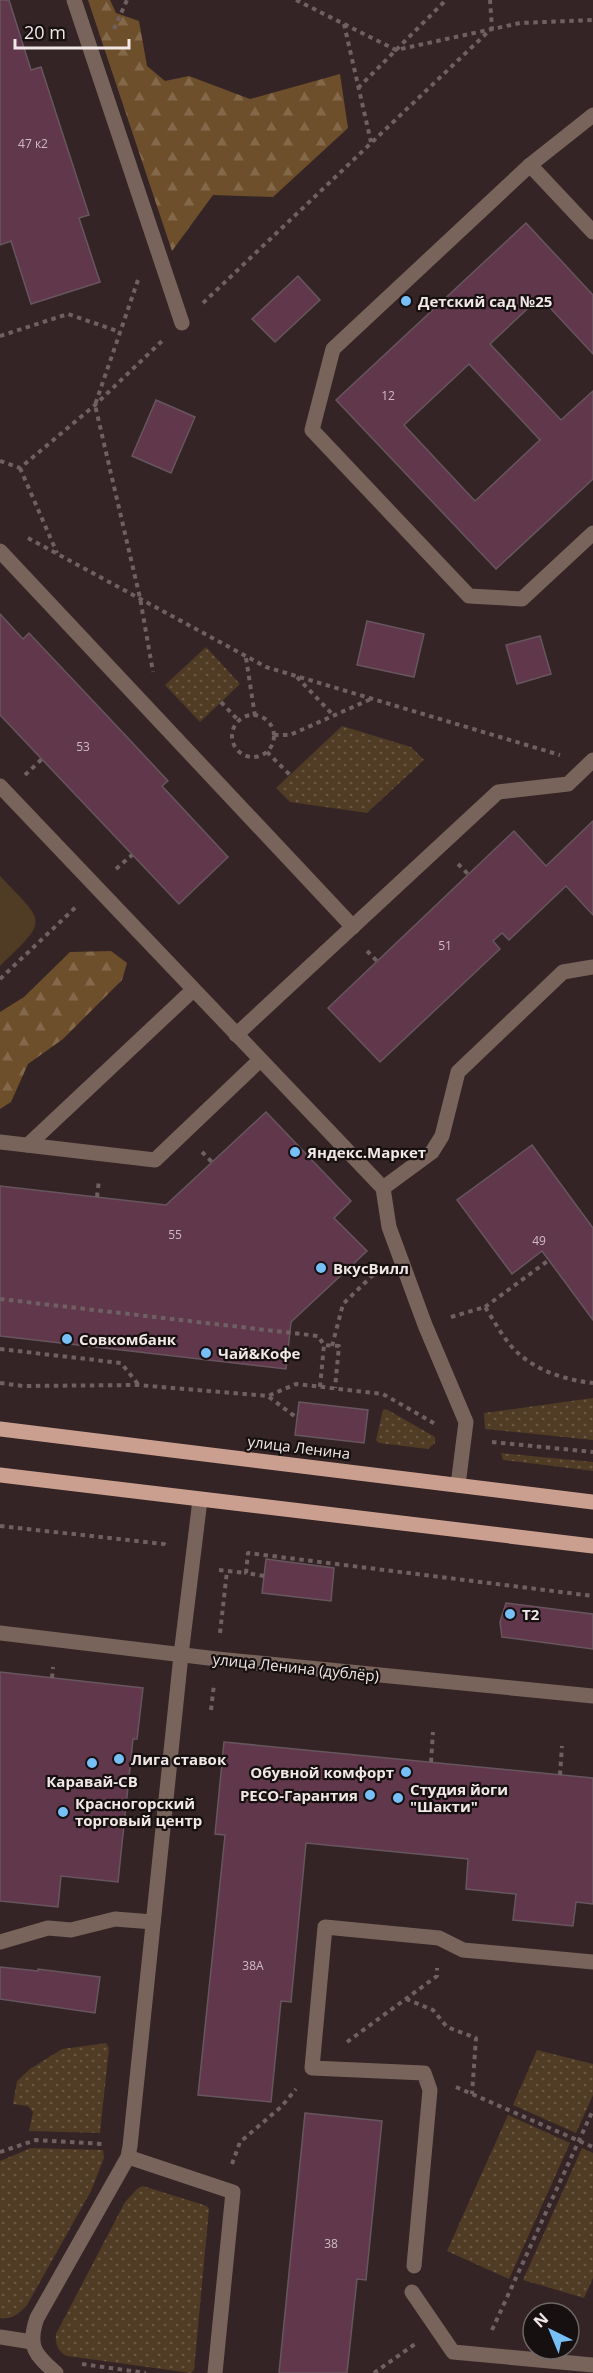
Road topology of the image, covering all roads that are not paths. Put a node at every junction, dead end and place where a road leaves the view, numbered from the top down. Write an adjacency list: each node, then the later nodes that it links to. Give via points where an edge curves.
1 (74, 0): 5 (street)
2 (593, 115): 3 (street)
3 (530, 165): 4 (street); 6 (street, via 333,349 312,430 469,596 522,598)
4 (593, 232)
5 (182, 323)
6 (593, 533)
7 (0, 551): 10 (street)
8 (591, 762): 10 (street, via 568,784 498,792)
9 (0, 786): 12 (street)
10 (353, 927): 13 (street)
11 (593, 967): 17 (street, via 563,972 458,1072 442,1136 432,1152)
12 (194, 990): 13 (street); 16 (street)
13 (236, 1035): 14 (street)
14 (260, 1060): 16 (street, via 155,1160); 17 (street)
15 (0, 1142): 16 (street)
16 (28, 1145)
17 (383, 1188): 20 (street, via 389,1227 466,1422)
18 (0, 1429): 20 (main road, улица Ленина)
19 (0, 1475): 21 (main road)
20 (458, 1485): 22 (main road, улица Ленина)
21 (200, 1500): 23 (main road); 25 (street)
22 (593, 1502)
23 (593, 1546)
24 (0, 1634): 25 (street, улица Ленина (дублёр))
25 (181, 1655): 26 (street, улица Ленина (дублёр)); 27 (street)
26 (593, 1696)
27 (153, 1922): 28 (street, via 115,1919 71,1930 48,1928); 30 (street)
28 (0, 1942)
29 (593, 1962): 31 (street, via 463,1950 439,1938 325,1927 312,2068 424,2073 430,2090)
30 (129, 2151): 34 (street, via 37,2318); 37 (street, via 233,2192)
31 (414, 2266)
32 (412, 2292): 35 (street, via 453,2352)
33 (0, 2337): 34 (street)
34 (32, 2342): 36 (street)
35 (593, 2365)
36 (50, 2368)
37 (215, 2373)

